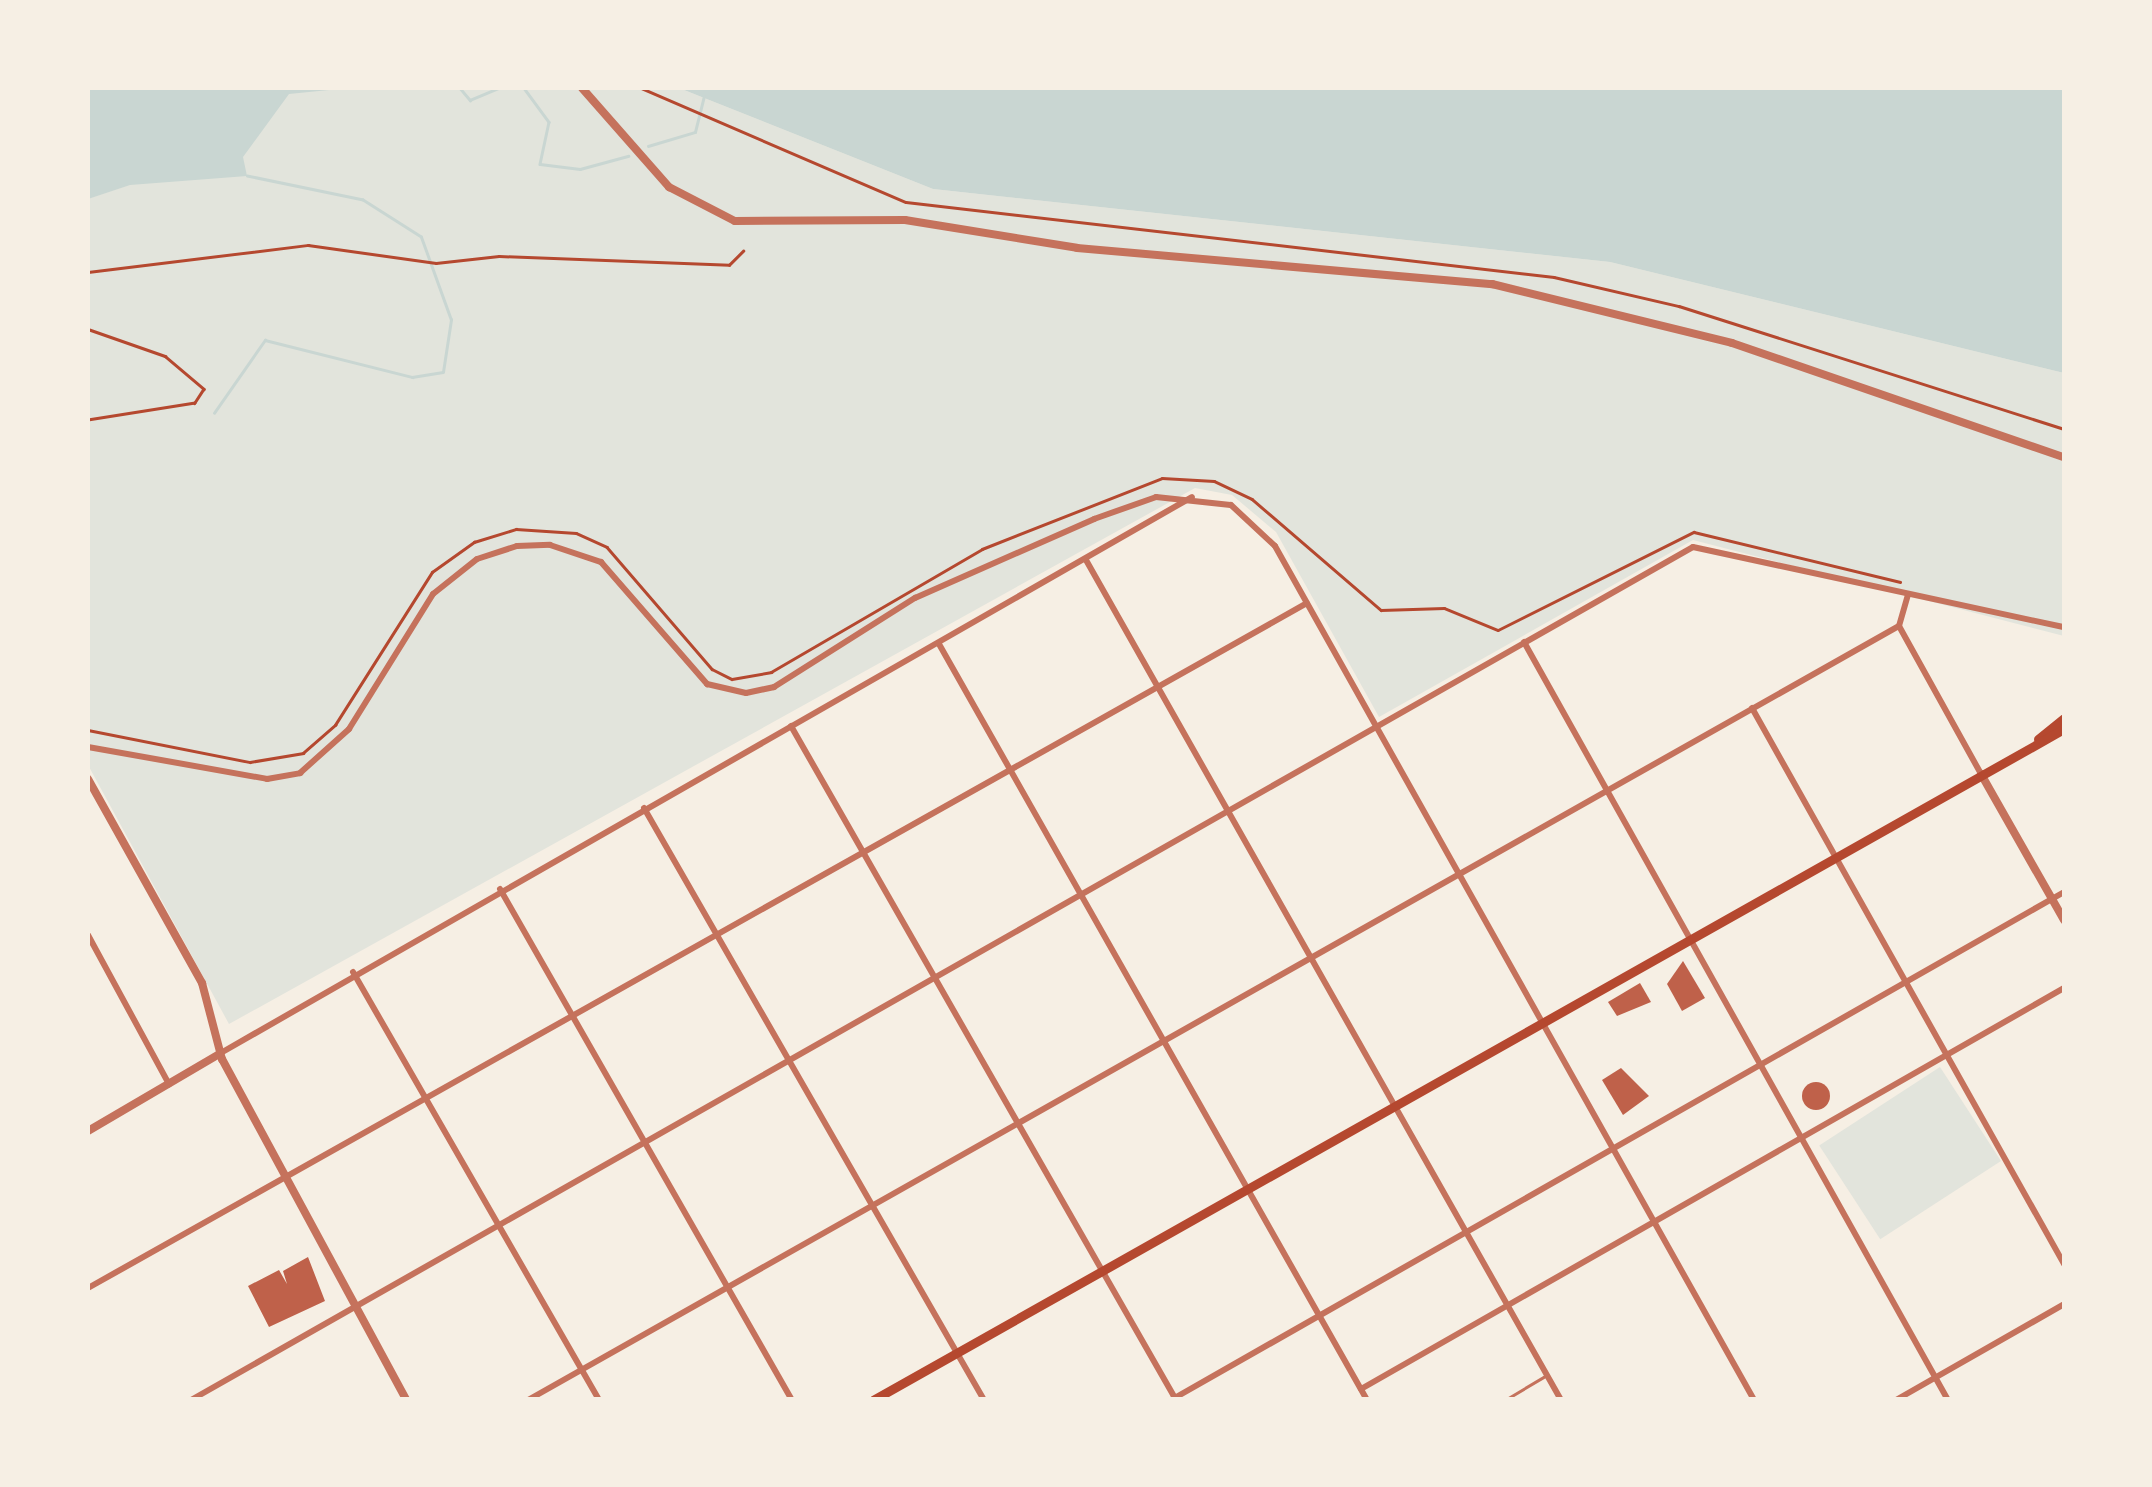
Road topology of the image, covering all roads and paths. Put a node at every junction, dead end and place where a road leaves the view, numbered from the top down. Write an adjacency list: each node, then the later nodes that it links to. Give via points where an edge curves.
1 (582, 88): 8 (street, via 669,187 735,221 904,220 1077,248 1492,284 1732,343)
2 (641, 88): 3 (path, via 906,202)
3 (1042, 220)
4 (743, 251): 5 (path, via 730,264 499,256 436,263 308,245)
5 (88, 272)
6 (88, 329): 7 (path, via 165,356 204,389 195,402)
7 (88, 420)
8 (2064, 457)
9 (1193, 496): 10 (street); 13 (street, via 1253,521); 26 (street, via 1156,497 997,559 915,598 774,687 746,694 706,684 604,564 550,545 516,546 476,559 434,594 349,729 300,773 267,779)
10 (1086, 560): 17 (street); 18 (street)
11 (1902, 578): 24 (path, via 1694,532 1498,630 1444,608 1380,610 1252,499 1214,481 1162,478 982,550 770,672 732,679 607,547 576,533 516,529 474,542 432,572 336,725 303,752 250,762)
12 (1908, 594): 14 (street); 15 (street); 16 (street, via 1701,546)
13 (1307, 603): 18 (street); 22 (street)
14 (1899, 626): 19 (street); 28 (street)
15 (2064, 627)
16 (1524, 642): 22 (street); 30 (street)
17 (939, 643): 21 (street); 27 (street)
18 (1160, 684): 27 (street); 32 (street)
19 (1752, 708): 30 (street); 34 (street)
20 (2064, 718): 25 (main road)
21 (791, 726): 31 (street); 33 (street)
22 (1375, 726): 32 (street); 35 (street)
23 (2064, 729): 25 (main road)
24 (88, 730)
25 (2032, 744): 28 (main road)
26 (88, 748)
27 (1012, 766): 33 (street); 37 (street)
28 (1981, 774): 34 (main road); 39 (street)
29 (88, 779): 52 (street, via 202,983)
30 (1606, 791): 35 (street); 43 (street)
31 (644, 808): 36 (street); 41 (street)
32 (1230, 808): 37 (street); 44 (street)
33 (866, 849): 41 (street); 46 (street)
34 (1834, 856): 43 (main road); 47 (street)
35 (1460, 875): 44 (street); 50 (street)
36 (500, 889): 45 (street); 49 (street)
37 (1084, 892): 46 (street); 51 (street)
38 (2064, 892): 39 (street)
39 (2052, 898): 40 (street); 47 (street)
40 (2064, 920)
41 (718, 931): 49 (street); 54 (street)
42 (88, 934): 56 (street)
43 (1689, 938): 50 (main road); 55 (street)
44 (1312, 958): 51 (street); 58 (street)
45 (353, 972): 52 (street); 57 (street)
46 (936, 973): 54 (street); 59 (street)
47 (1906, 982): 53 (street); 55 (street)
48 (2064, 988): 53 (street)
49 (572, 1014): 57 (street); 62 (street)
50 (1542, 1022): 58 (main road); 63 (street)
51 (1167, 1040): 59 (street); 65 (street)
52 (219, 1054): 56 (street); 64 (street)
53 (1947, 1054): 61 (street); 70 (street)
54 (789, 1057): 62 (street); 66 (street)
55 (1758, 1064): 61 (street); 63 (street)
56 (170, 1085): 60 (street)
57 (425, 1095): 64 (street); 67 (street)
58 (1397, 1104): 65 (main road); 69 (street)
59 (1020, 1122): 66 (street); 71 (street)
60 (88, 1131)
61 (1800, 1138): 68 (street); 81 (street)
62 (642, 1139): 67 (street); 73 (street)
63 (1612, 1148): 68 (street); 69 (street)
64 (286, 1178): 72 (street); 75 (street)
65 (1250, 1187): 71 (main road); 77 (street)
66 (873, 1205): 73 (street); 78 (street)
67 (498, 1222): 75 (street); 79 (street)
68 (1653, 1222): 76 (street); 94 (street)
69 (1467, 1232): 76 (street); 77 (street)
70 (2064, 1264)
71 (1104, 1270): 78 (main road); 83 (street)
72 (88, 1288)
73 (727, 1288): 79 (street); 88 (street)
74 (2064, 1304): 81 (street)
75 (355, 1305): 84 (street); 85 (street)
76 (1508, 1305): 80 (street); 82 (street)
77 (1320, 1316): 82 (street); 83 (street)
78 (956, 1353): 89 (main road); 90 (street)
79 (581, 1370): 86 (street); 87 (street)
80 (1548, 1375): 92 (lane); 93 (street)
81 (1935, 1376): 95 (street); 96 (street)
82 (1361, 1389): 91 (street)
83 (1173, 1399)
84 (191, 1400)
85 (406, 1400)
86 (528, 1400)
87 (599, 1400)
88 (792, 1400)
89 (874, 1400)
90 (984, 1400)
91 (1368, 1400)
92 (1505, 1400)
93 (1562, 1400)
94 (1754, 1400)
95 (1896, 1400)
96 (1948, 1400)

